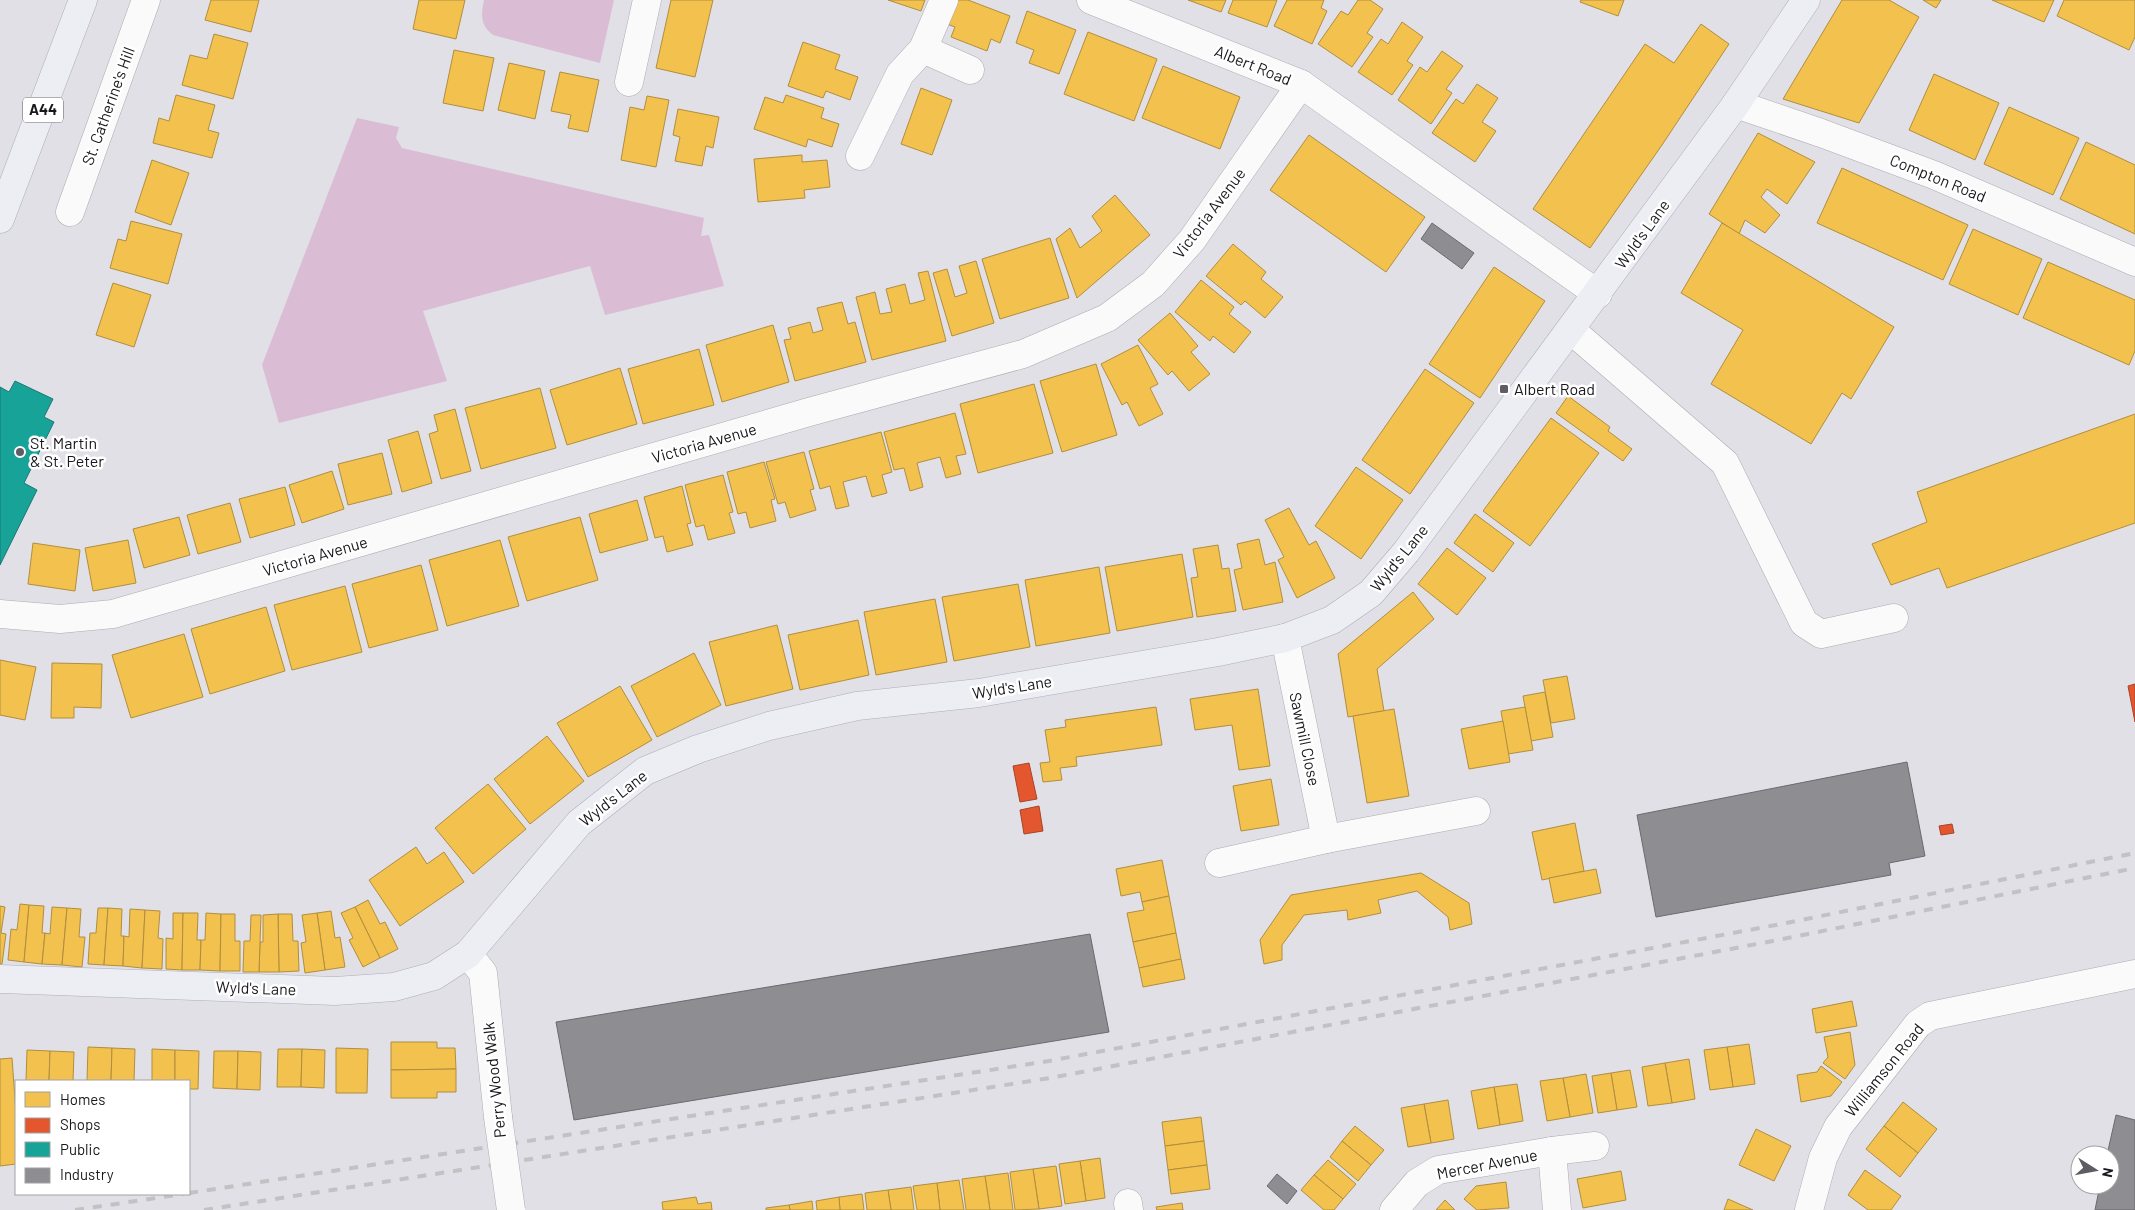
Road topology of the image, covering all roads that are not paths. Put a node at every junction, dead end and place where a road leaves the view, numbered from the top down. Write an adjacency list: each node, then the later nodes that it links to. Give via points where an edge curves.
1 (83, 0): 14 (main road, A44)
2 (146, 0): 13 (street, St. Catherine's Hill)
3 (647, 0): 9 (street)
4 (944, 0): 7 (street)
5 (1091, 0): 10 (street, Albert Road)
6 (1806, 0): 11 (main road, Wyld's Lane)
7 (923, 49): 8 (street); 12 (street, via 900,74)
8 (970, 70)
9 (630, 82)
10 (1301, 84): 16 (street, Albert Road); 18 (street, Victoria Avenue, via 1192,240 1153,284 1107,318 1023,354 808,412 113,614 60,619)
11 (1736, 104): 15 (street, Compton Road, via 1934,175); 16 (main road, Wyld's Lane)
12 (860, 156)
13 (70, 212)
14 (0, 219)
15 (2135, 262)
16 (1598, 294): 17 (main road, Wyld's Lane)
17 (1571, 330): 19 (street, via 1725,462 1804,624 1821,634); 20 (main road, Wyld's Lane, via 1406,552 1371,593 1332,620)
18 (0, 614)
19 (1894, 618)
20 (1285, 638): 22 (street, Sawmill Close); 24 (main road, Wyld's Lane, via 979,693 857,706 770,726 698,749 645,771 579,823)
21 (1476, 811): 22 (street)
22 (1326, 839): 23 (street)
23 (1219, 863)
24 (468, 954): 26 (main road, Wyld's Lane, via 434,976 394,987 335,991); 29 (street, Perry Wood Walk, bridge, via 483,973)
25 (2135, 974): 32 (street, Williamson Road, via 1930,1016 1918,1024 1838,1127 1823,1158)
26 (0, 979)
27 (1595, 1146): 28 (street, Mercer Avenue)
28 (1552, 1151): 30 (street, Mercer Avenue, via 1438,1170 1417,1183); 31 (street)
29 (511, 1210)
30 (1394, 1210)
31 (1557, 1210)
32 (1809, 1210)

